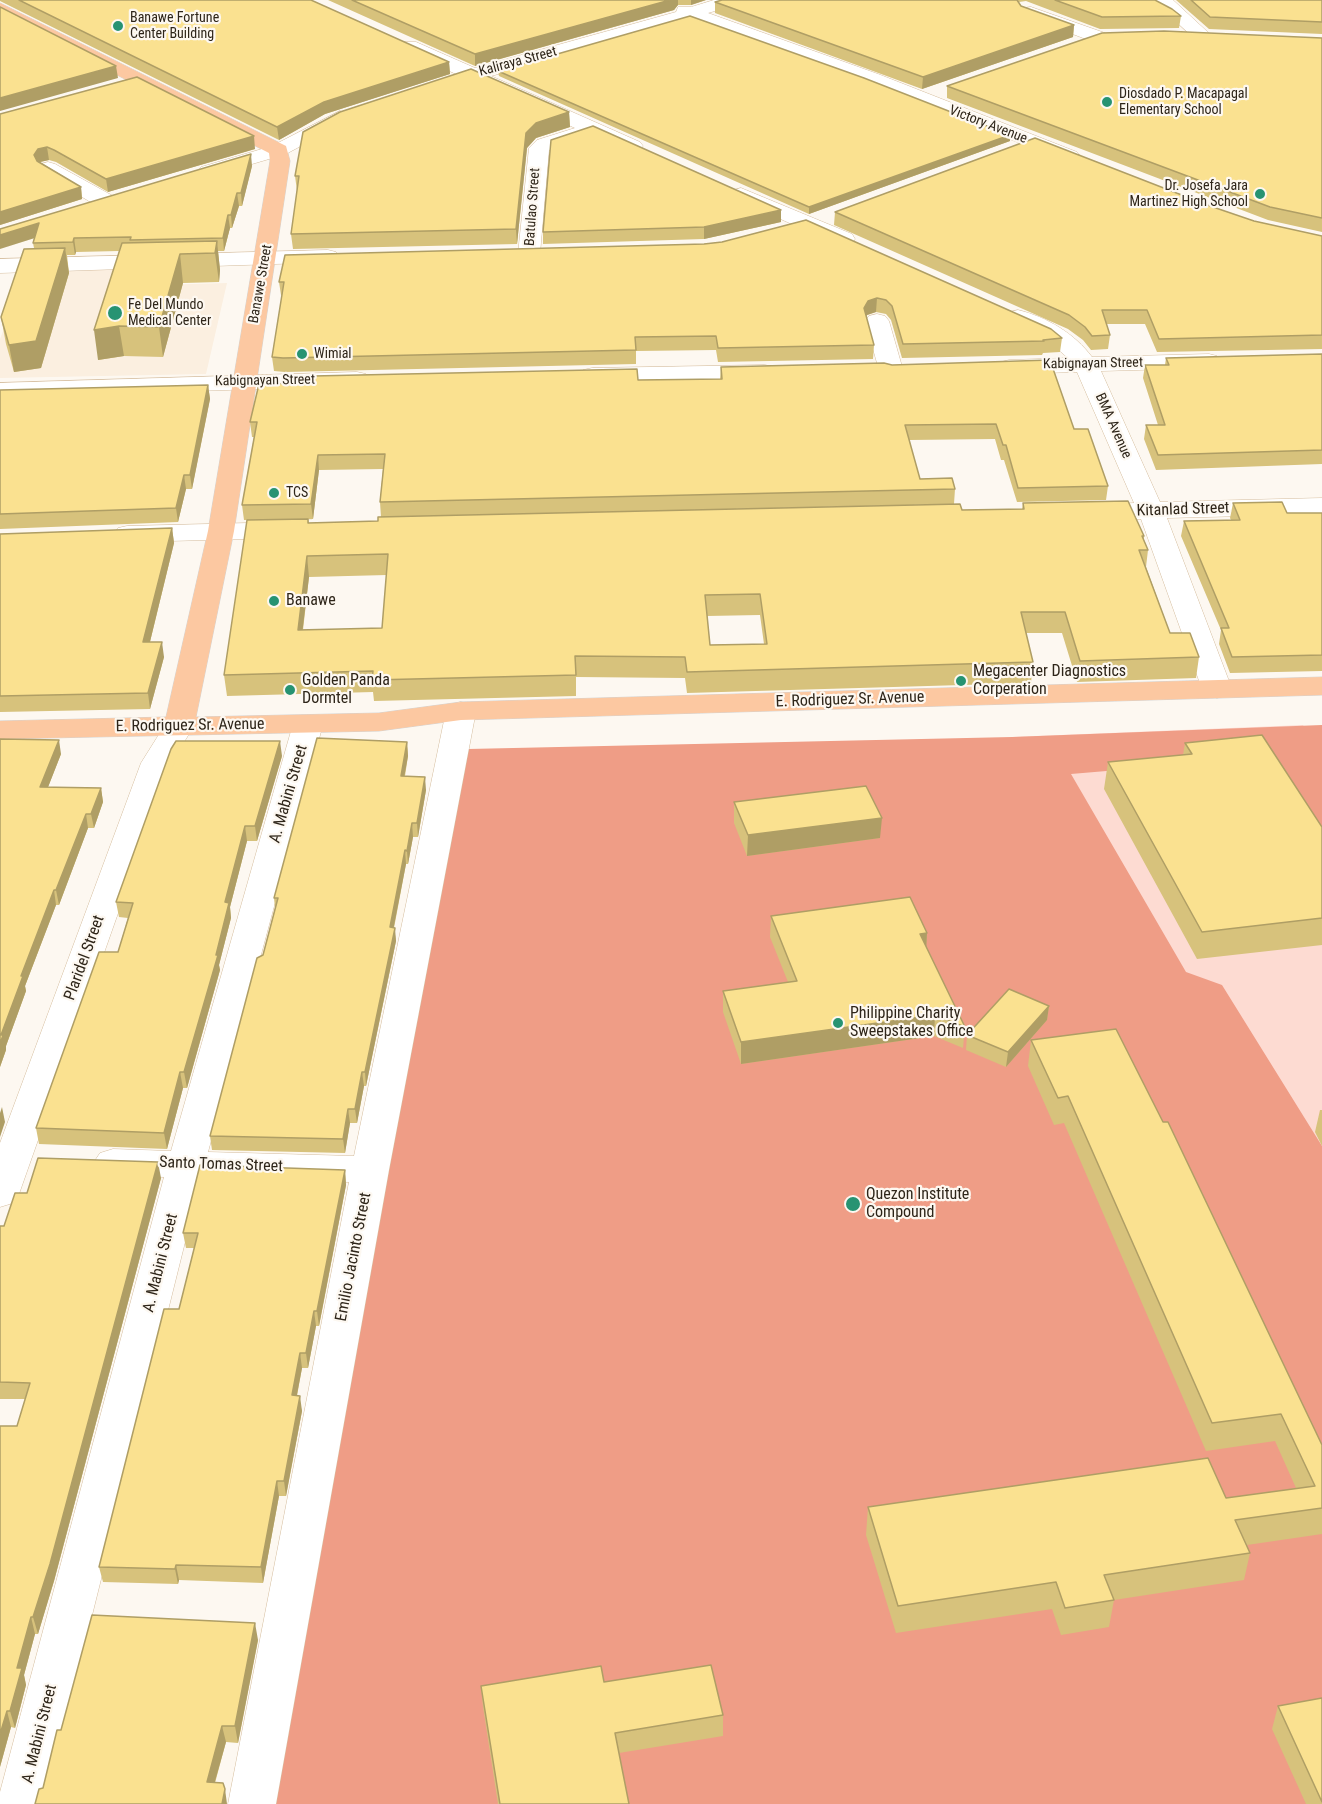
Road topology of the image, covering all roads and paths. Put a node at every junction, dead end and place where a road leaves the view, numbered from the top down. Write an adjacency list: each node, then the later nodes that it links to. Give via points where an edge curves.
1 (656, 0): 6 (street, Victory Avenue)
2 (733, 0): 6 (street, Kaliraya Street)
3 (1051, 0): 11 (street, via 1025,8 1108,36)
4 (1162, 0): 8 (street)
5 (0, 8): 19 (main road, via 129,83)
6 (689, 13): 12 (street, Kaliraya Street); 15 (street, Victory Avenue)
7 (1173, 35): 8 (street)
8 (1203, 36): 10 (street)
9 (389, 37): 12 (street)
10 (1224, 37)
11 (1076, 44)
12 (472, 75): 13 (street, Kaliraya Street); 17 (street)
13 (450, 82)
14 (953, 87): 15 (street)
15 (920, 98): 18 (street, Victory Avenue)
16 (362, 109): 19 (street)
17 (594, 128): 20 (street); 35 (street, Batulao Street, via 539,148)
18 (1032, 142): 21 (street); 22 (street, Victory Avenue)
19 (279, 150): 24 (street); 37 (main road, Banawe Street)
20 (653, 154)
21 (1001, 154)
22 (1083, 161)
23 (48, 168): 27 (street)
24 (192, 176)
25 (724, 186): 30 (street)
26 (127, 195): 27 (street)
27 (105, 201): 28 (street)
28 (84, 208)
29 (830, 215): 30 (street)
30 (809, 224): 31 (street); 32 (street)
31 (776, 232)
32 (863, 248)
33 (553, 253): 35 (street)
34 (507, 254): 35 (street)
35 (529, 254)
36 (347, 257): 37 (street)
37 (265, 258): 38 (street); 48 (main road, Banawe Street)
38 (0, 266)
39 (1002, 309): 42 (street, BMA Avenue, via 1059,336)
40 (877, 321): 44 (street)
41 (1228, 361): 42 (street, Kabignayan Street)
42 (1086, 365): 43 (street, Kabignayan Street); 51 (street, BMA Avenue)
43 (983, 367)
44 (891, 370)
45 (784, 372): 46 (street)
46 (569, 375)
47 (378, 379): 48 (street, Kabignayan Street)
48 (246, 381): 49 (street, Kabignayan Street); 54 (main road, Banawe Street)
49 (0, 390)
50 (1322, 506): 51 (street, Kitanlad Street)
51 (1151, 511): 52 (street, Kitanlad Street); 57 (street, BMA Avenue)
52 (1068, 513)
53 (316, 529): 54 (street)
54 (221, 531): 55 (street); 61 (main road, Banawe Street)
55 (105, 535)
56 (1322, 687): 57 (main road, E. Rodriguez Sr. Avenue)
57 (1217, 690): 59 (main road, E. Rodriguez Sr. Avenue)
58 (1322, 709): 59 (main road, E. Rodriguez Sr. Avenue)
59 (459, 721): 60 (main road, E. Rodriguez Sr. Avenue); 65 (street, Emilio Jacinto Street)
60 (308, 724): 61 (main road, E. Rodriguez Sr. Avenue); 64 (street, A. Mabini Street)
61 (179, 726): 62 (main road, E. Rodriguez Sr. Avenue); 63 (street, Plaridel Street, via 156,763)
62 (0, 730)
63 (36, 1159): 64 (street, Santo Tomas Street); 66 (street, Plaridel Street)
64 (186, 1164): 65 (street, Santo Tomas Street); 67 (street, A. Mabini Street)
65 (370, 1170): 68 (street, Emilio Jacinto Street)
66 (0, 1194)
67 (21, 1804)
68 (252, 1804)

